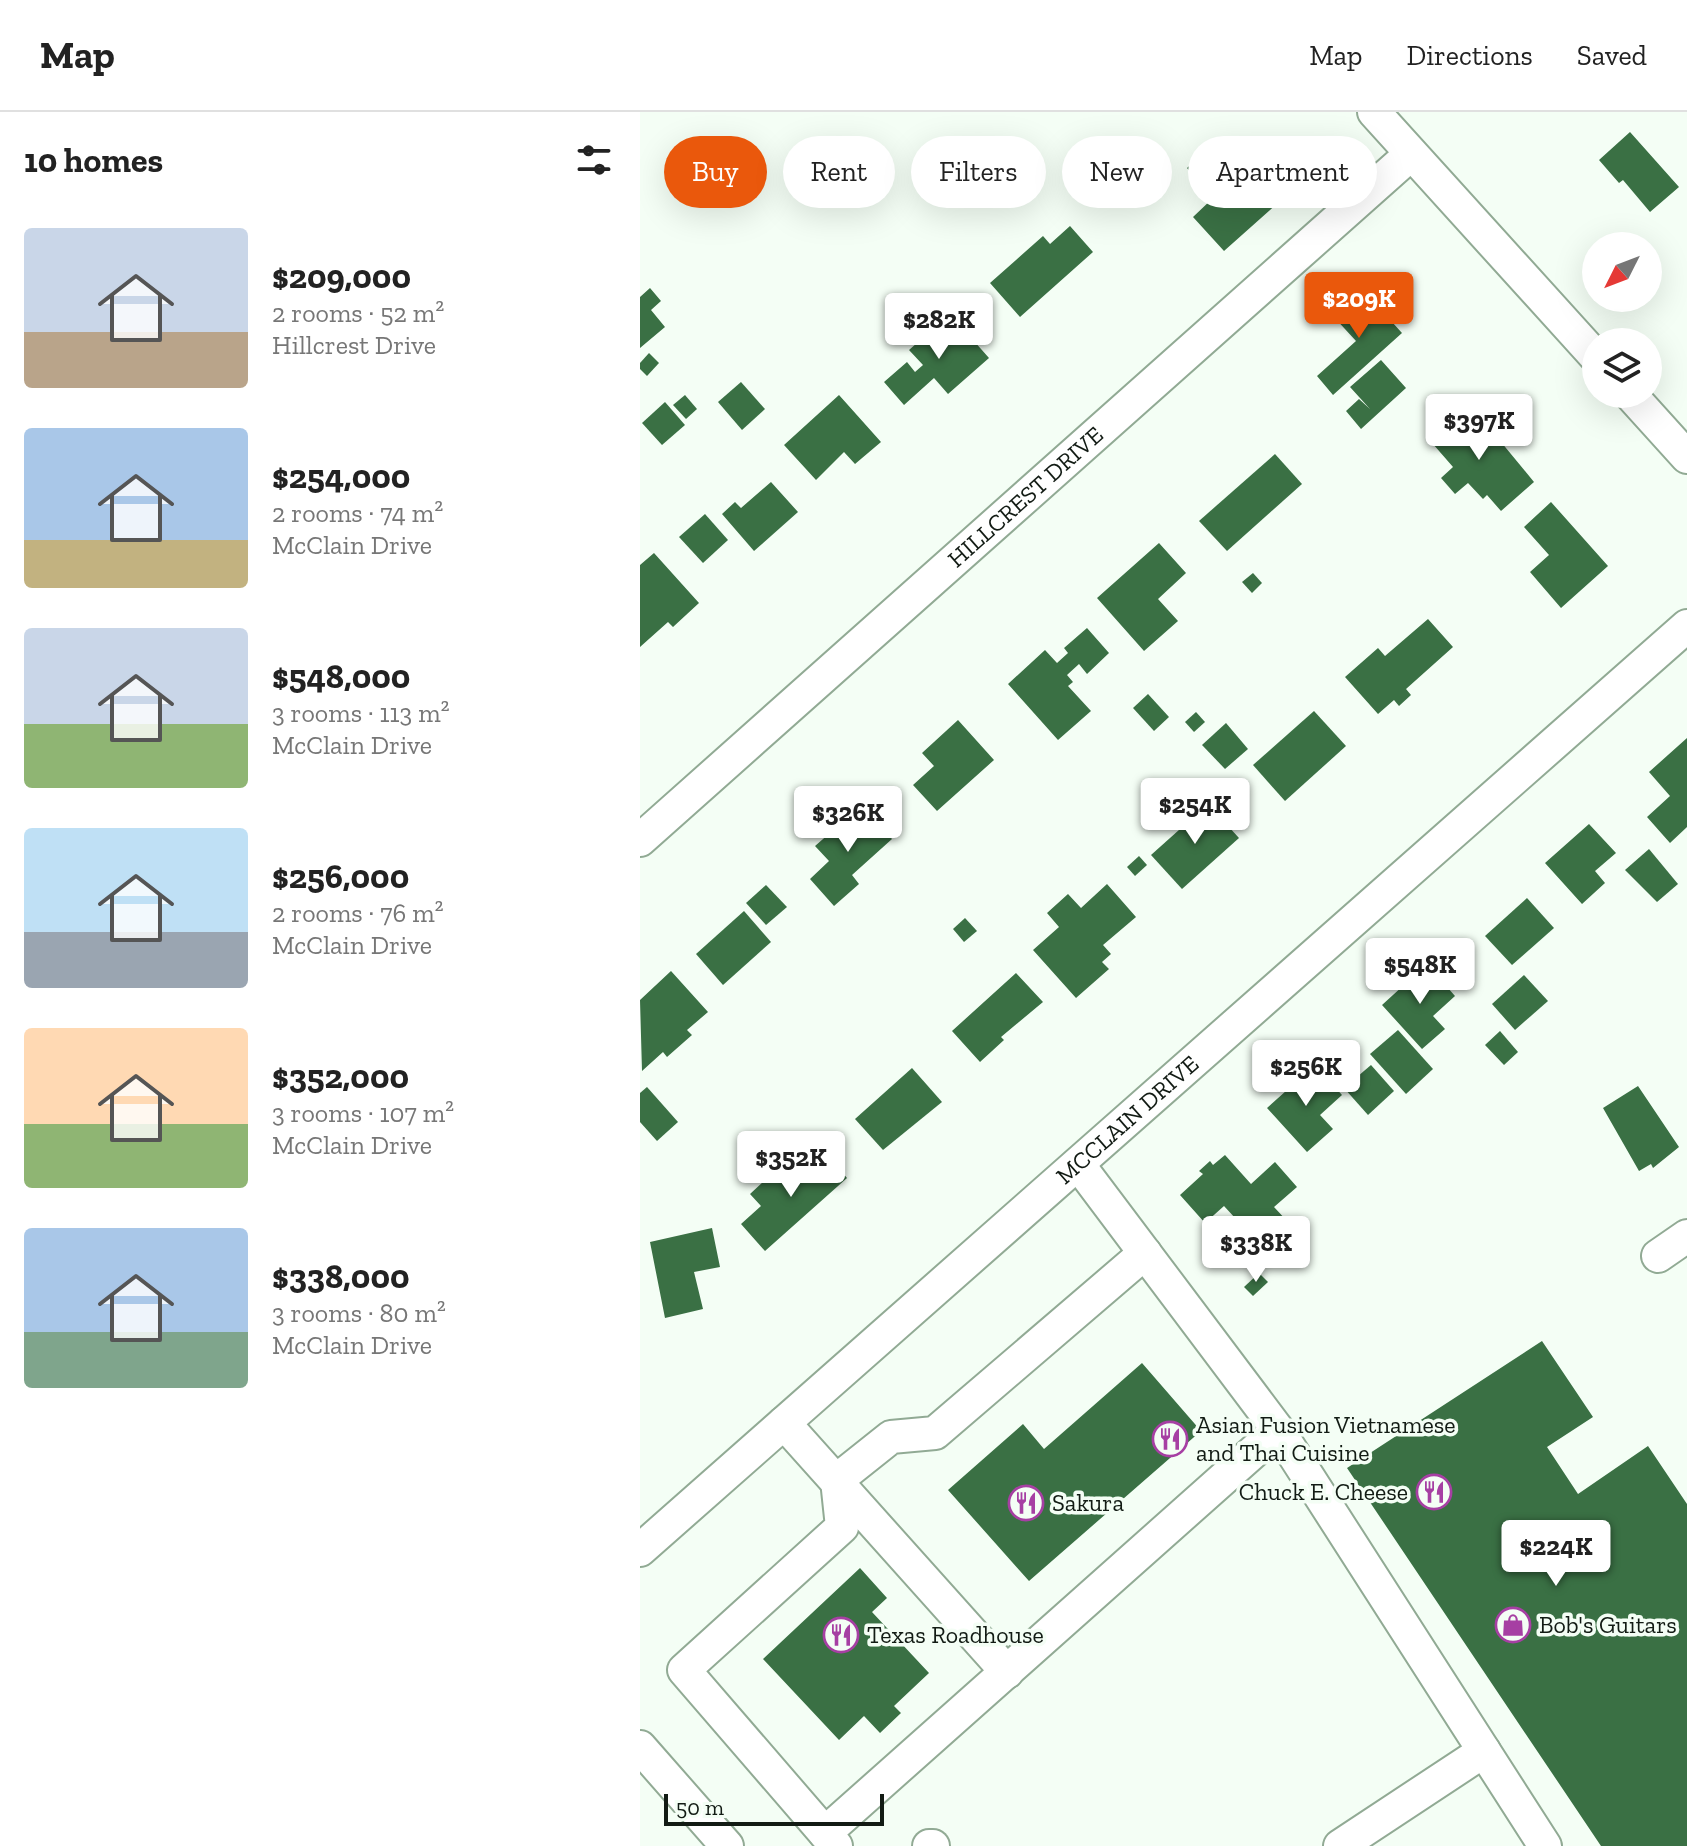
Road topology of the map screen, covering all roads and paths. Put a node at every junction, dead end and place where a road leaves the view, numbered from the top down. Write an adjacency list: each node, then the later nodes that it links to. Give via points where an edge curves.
1 (1374, 112): 2 (street)
2 (1411, 154): 3 (street); 7 (street, HILLCREST DRIVE)
3 (1582, 342)
4 (1643, 408): 5 (street)
5 (1687, 457)
6 (1687, 626): 8 (street, MCCLAIN DRIVE)
7 (640, 840)
8 (1078, 1164): 10 (street); 12 (street, MCCLAIN DRIVE)
9 (1687, 1236): 11 (street)
10 (1145, 1253): 13 (street); 14 (street, via 935,1433 891,1437)
11 (1658, 1256)
12 (784, 1423): 14 (street); 15 (street, MCCLAIN DRIVE)
13 (1278, 1430): 16 (street); 18 (street)
14 (837, 1480): 16 (street); 19 (street, via 842,1527 684,1670)
15 (640, 1550)
16 (1007, 1672): 19 (street)
17 (640, 1747): 20 (street)
18 (1484, 1751): 21 (street); 22 (street)
19 (830, 1840)
20 (727, 1846)
21 (1340, 1846)
22 (1545, 1846)

